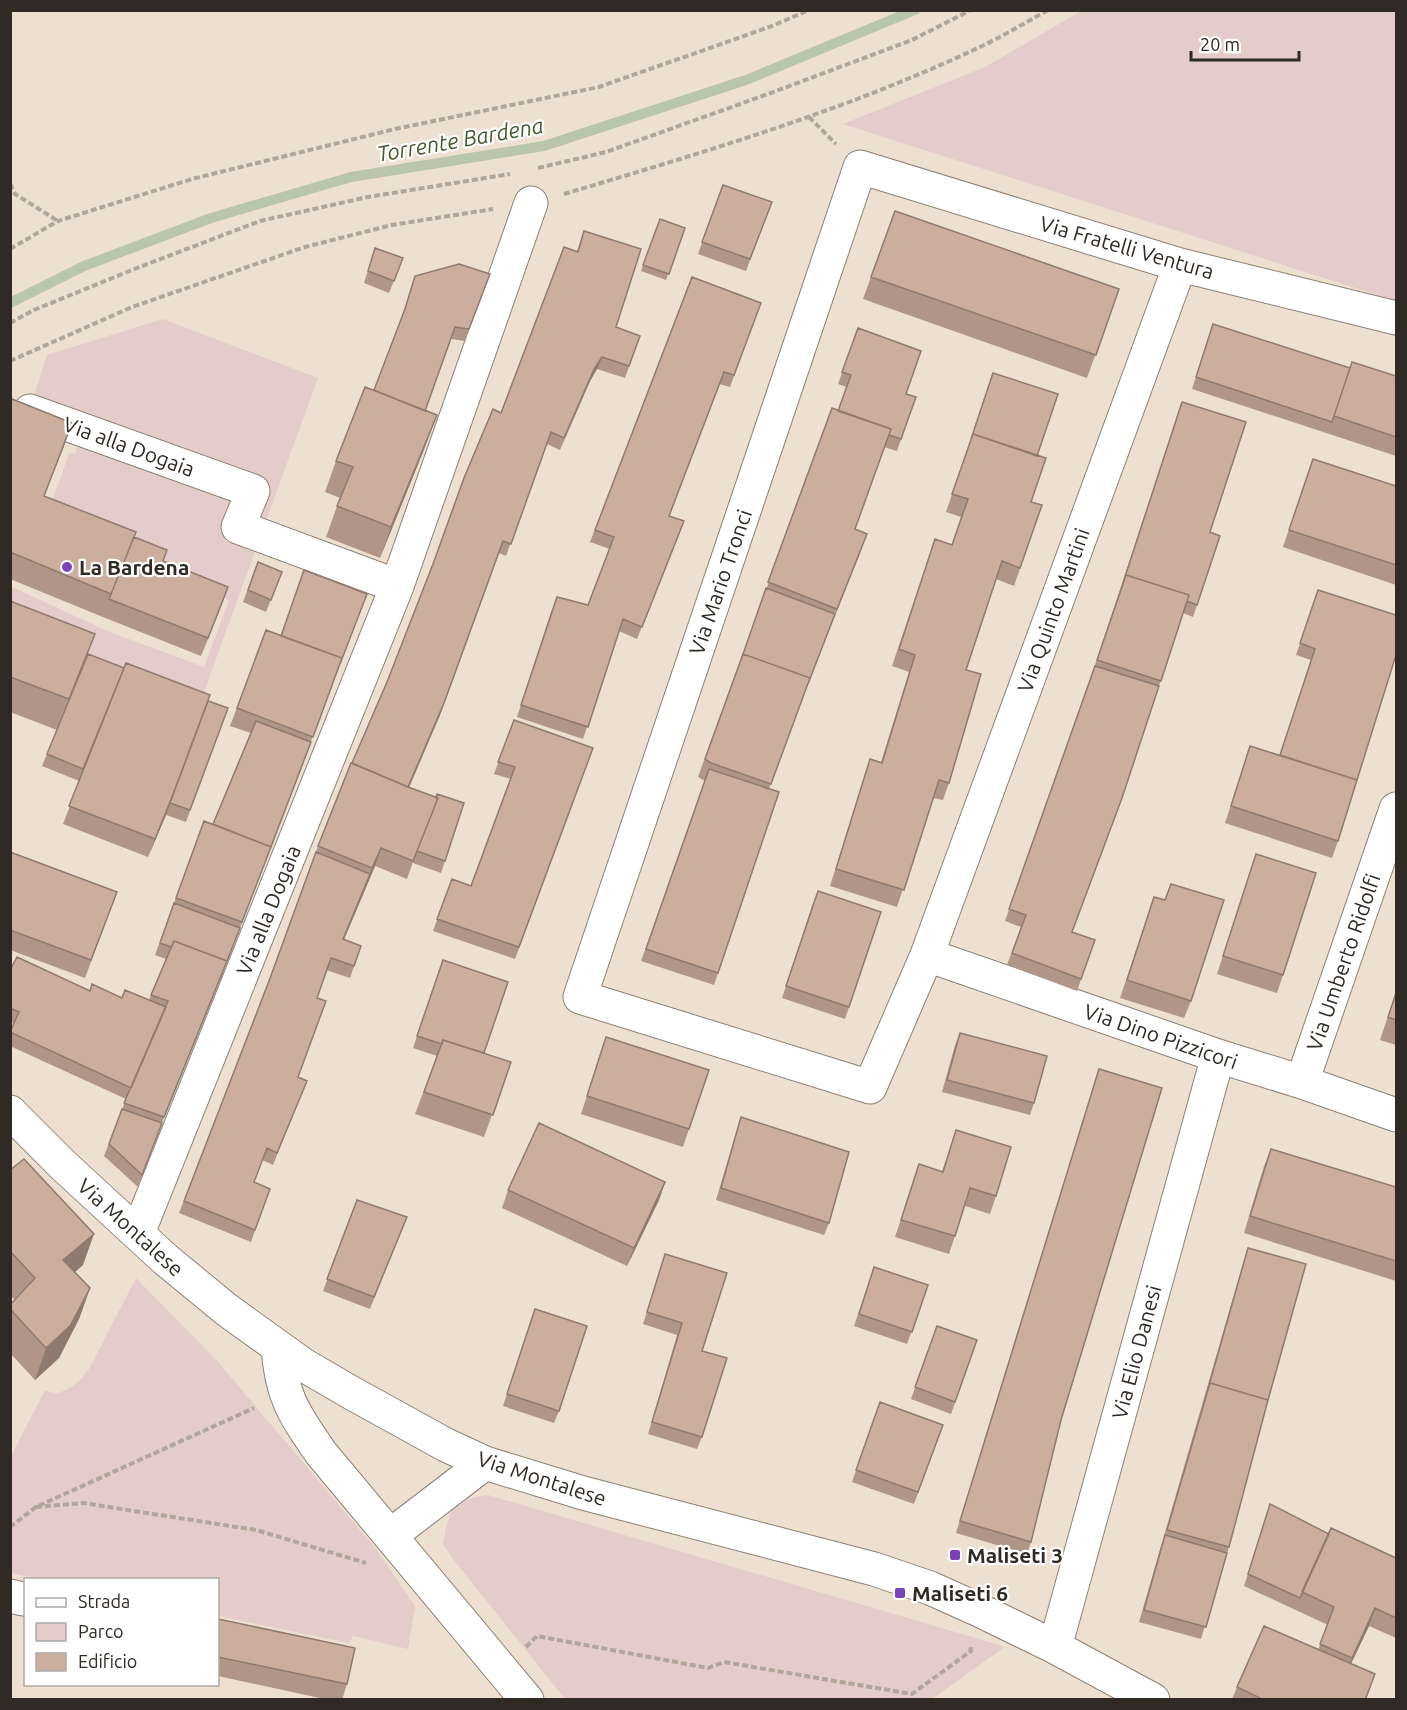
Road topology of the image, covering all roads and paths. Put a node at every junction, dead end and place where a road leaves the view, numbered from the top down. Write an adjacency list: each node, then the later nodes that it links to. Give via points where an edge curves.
1 (808, 10): 8 (path, via 599,87 396,129 192,179)
2 (971, 10): 4 (path, via 912,40 747,102 606,152)
3 (860, 167): 10 (street, Via Fratelli Ventura); 17 (street, Via Mario Tronci)
4 (530, 170)
5 (519, 172): 12 (path, via 368,197 261,221 137,268)
6 (10, 184): 8 (path, via 15,194)
7 (531, 203): 14 (street, Via alla Dogaia)
8 (58, 221): 9 (path)
9 (10, 249)
10 (1180, 265): 11 (street, Via Fratelli Ventura); 16 (street, Via Quinto Martini)
11 (1396, 318)
12 (10, 323)
13 (12, 404): 14 (street, Via alla Dogaia, via 253,490 238,527)
14 (397, 586): 22 (street, Via alla Dogaia)
15 (1396, 809): 19 (street, Via Umberto Ridolfi)
16 (927, 956): 17 (street, Via Quinto Martini, via 870,1088); 18 (street, Via Dino Pizzicori)
17 (580, 997)
18 (1218, 1056): 19 (street, Via Dino Pizzicori); 31 (street, Via Elio Danesi)
19 (1302, 1082): 21 (street, Via Dino Pizzicori)
20 (10, 1112): 22 (street, Via Montalese)
21 (1396, 1115)
22 (138, 1233): 23 (street, Via Montalese, via 192,1282)
23 (278, 1347): 24 (street); 25 (street, Via Montalese, via 385,1412)
24 (285, 1394): 26 (path); 28 (street, via 321,1453)
25 (485, 1463): 28 (street); 31 (street, Via Montalese, via 583,1493 874,1569 930,1588)
26 (36, 1508): 27 (path); 29 (path, via 83,1503 256,1530)
27 (10, 1527)
28 (391, 1535): 32 (street)
29 (368, 1564)
30 (970, 1644): 32 (path, via 971,1651 912,1694 724,1662 708,1668 537,1636)
31 (1055, 1647): 34 (street, Via Montalese)
32 (503, 1669): 33 (street)
33 (527, 1700)
34 (1153, 1700)

